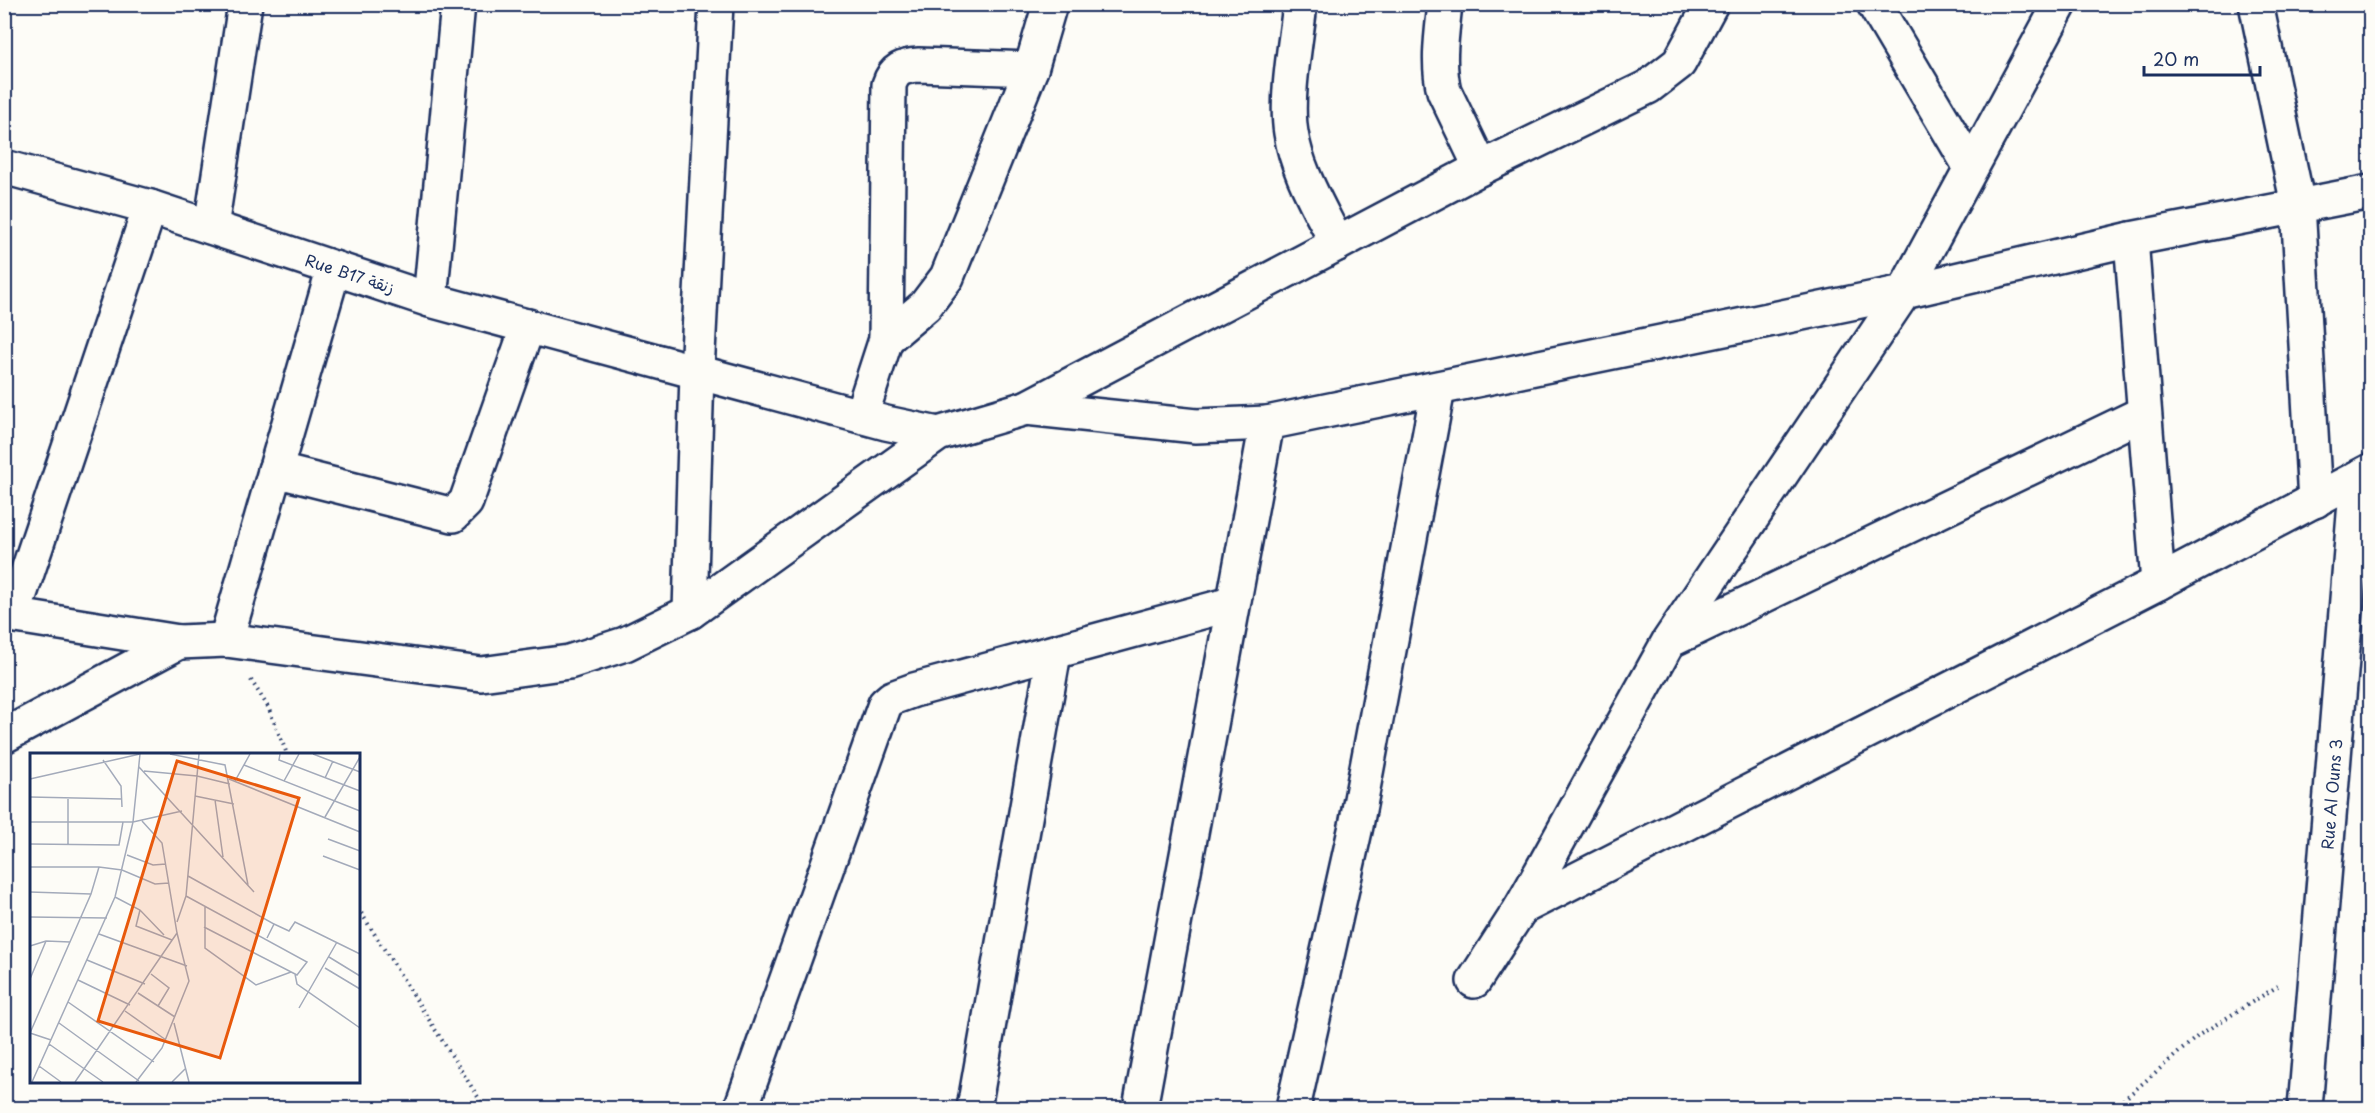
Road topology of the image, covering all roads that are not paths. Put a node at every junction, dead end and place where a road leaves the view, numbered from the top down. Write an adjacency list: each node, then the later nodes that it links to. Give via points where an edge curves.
1 (245, 4): 18 (street)
2 (458, 4): 23 (street)
3 (716, 4): 26 (street)
4 (1050, 4): 11 (street)
5 (1300, 4): 20 (street, via 1291,132 1299,165)
6 (1445, 4): 14 (street, via 1441,80)
7 (1711, 4): 14 (street, via 1679,63 1648,87)
8 (1874, 4): 12 (street)
9 (2060, 4): 12 (street)
10 (2256, 4): 16 (street)
11 (1031, 69): 25 (street, via 947,277 925,306); 25 (street, via 907,65 892,75)
12 (1970, 166): 22 (street)
13 (4, 167): 17 (street, Rue B17 زنقة)
14 (1481, 168): 20 (street)
15 (2370, 192): 16 (street)
16 (2298, 205): 19 (street); 35 (street)
17 (150, 207): 18 (street, Rue B17 زنقة); 40 (street)
18 (211, 227): 21 (street, Rue B17 زنقة)
19 (2132, 239): 22 (street); 29 (street)
20 (1337, 244): 28 (street)
21 (334, 268): 23 (street, Rue B17 زنقة); 33 (street)
22 (1904, 292): 27 (street); 42 (street)
23 (430, 300): 24 (street, Rue B17 زنقة)
24 (528, 326): 26 (street, Rue B17 زنقة); 33 (street, via 466,502 453,516)
25 (886, 339): 30 (street)
26 (697, 372): 30 (street, Rue B17 زنقة); 39 (street)
27 (1438, 389): 31 (street); 51 (street, via 1356,826)
28 (1026, 408): 31 (street, via 1176,424); 32 (street)
29 (2144, 412): 37 (street); 42 (street)
30 (861, 416): 32 (street, Rue B17 زنقة)
31 (1267, 423): 38 (street)
32 (938, 434): 39 (street)
33 (275, 470): 41 (street)
34 (2364, 474): 35 (street); 36 (street, Rue Al Ouns 3)
35 (2315, 501): 37 (street)
36 (2361, 541): 52 (street, Rue Al Ouns 3)
37 (2158, 583): 46 (street)
38 (1232, 604): 44 (street); 50 (street)
39 (690, 612): 41 (street, via 625,644 569,662 481,674)
40 (9, 615): 43 (street)
41 (226, 640): 43 (street)
42 (1669, 641): 46 (street)
43 (179, 642): 45 (street)
44 (1054, 653): 48 (street, via 914,690 885,704); 49 (street)
45 (10, 722)
46 (1521, 908): 47 (street)
47 (1474, 981)
48 (741, 1108)
49 (974, 1108)
50 (1140, 1108)
51 (1293, 1108)
52 (2305, 1108)

